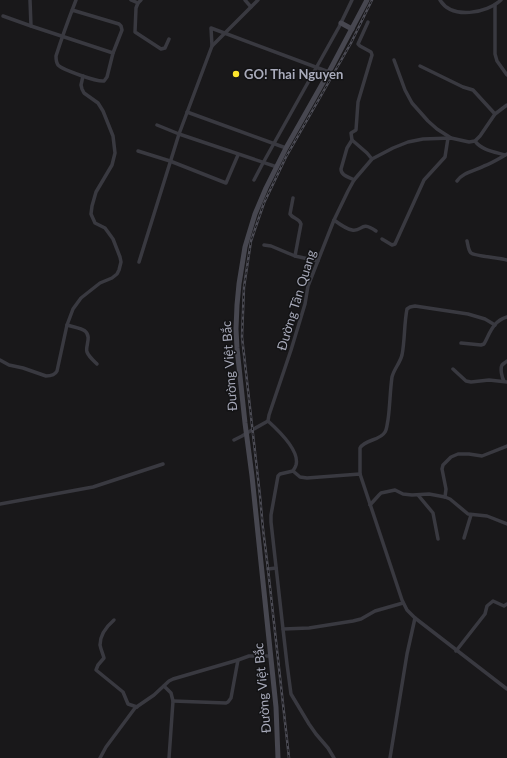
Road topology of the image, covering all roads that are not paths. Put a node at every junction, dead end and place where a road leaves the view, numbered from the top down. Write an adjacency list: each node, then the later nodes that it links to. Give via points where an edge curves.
1 (30, 0): 17 (street)
2 (76, 0): 13 (street)
3 (131, 0): 10 (street)
4 (245, 0): 12 (street)
5 (258, 0): 12 (street)
6 (352, 0): 16 (street)
7 (367, 0): 18 (main road, Đường Việt Bắc)
8 (440, 0): 11 (street, via 450,9 470,13)
9 (501, 0): 11 (street)
10 (140, 1): 21 (street, via 136,8 134,32 161,49 165,48)
11 (495, 5): 28 (street, via 495,54)
12 (251, 7): 19 (street)
13 (72, 10): 20 (street); 23 (street, via 120,25 122,30)
14 (3, 16): 17 (street)
15 (368, 22): 36 (street, via 358,44 372,55 358,102 356,130 351,133)
16 (341, 23): 18 (main road); 26 (street)
17 (32, 26): 20 (street)
18 (352, 29): 27 (main road, Đường Việt Bắc)
19 (225, 33): 22 (street); 22 (street, via 211,28); 26 (street)
20 (63, 36): 23 (street); 29 (street, via 56,56 57,63)
21 (169, 39)
22 (212, 46): 31 (street)
23 (113, 52): 29 (street, via 104,81)
24 (394, 60): 35 (street, via 404,90 412,102 437,130)
25 (420, 66): 32 (street, via 473,90)
26 (317, 67): 27 (street); 38 (street)
27 (329, 72): 39 (main road, Đường Việt Bắc)
28 (507, 75)
29 (83, 76): 61 (street, via 82,89 103,111 113,136 114,153 112,165 96,192 91,214 95,223 106,230 113,239 121,262 114,277 100,283 80,300)
30 (507, 105): 32 (street)
31 (187, 112): 34 (street); 38 (street)
32 (495, 114): 37 (street)
33 (157, 125): 34 (street)
34 (179, 134): 42 (street); 44 (street)
35 (449, 138): 37 (street, Đường Tân Quang); 43 (street, Đường Tân Quang, via 408,142); 53 (street, via 445,157 424,180 395,244 392,245)
36 (352, 140): 43 (street); 48 (street, via 340,169 343,174)
37 (475, 141): 41 (street, via 480,147)
38 (274, 143): 39 (street); 45 (street)
39 (286, 148): 46 (main road, Đường Việt Bắc)
40 (138, 151): 44 (street)
41 (506, 154): 49 (street, via 463,174)
42 (238, 155): 44 (street, via 226,183); 45 (street)
43 (372, 159): 48 (street, Đường Tân Quang)
44 (170, 161): 59 (street)
45 (262, 163): 46 (street); 47 (street)
46 (277, 167): 70 (main road, Đường Việt Bắc, via 249,231 239,284 237,335)
47 (254, 180)
48 (354, 180): 51 (street, Đường Tân Quang)
49 (457, 181)
50 (293, 198): 56 (street, via 290,214 301,224)
51 (334, 220): 52 (street, via 352,230 366,226); 57 (street, Đường Tân Quang)
52 (376, 231)
53 (382, 239)
54 (467, 241): 58 (street, via 474,255)
55 (264, 246): 56 (street, via 271,246)
56 (295, 256): 57 (street)
57 (318, 260): 69 (street, Đường Tân Quang)
58 (507, 260)
59 (139, 262)
60 (507, 317): 62 (street)
61 (68, 325): 64 (street, via 57,371 52,376 12,366); 66 (street, via 87,333 87,352)
62 (495, 325): 63 (street, via 484,344); 75 (street, via 468,314 414,306 407,309 401,357 392,376 386,430 381,436 361,446)
63 (461, 343)
64 (0, 360)
65 (507, 361): 68 (street, via 501,367 502,379)
66 (97, 364)
67 (452, 369): 68 (street, via 466,381)
68 (505, 382)
69 (268, 421): 70 (street); 74 (street, via 293,450 296,465)
70 (246, 434): 71 (street); 92 (main road, Đường Việt Bắc)
71 (234, 440)
72 (507, 446): 77 (street, via 482,456 458,454 451,457 442,469)
73 (163, 464): 78 (street, via 93,487)
74 (293, 471): 75 (street, via 300,477 307,478); 84 (street, via 278,476 271,514)
75 (360, 474): 79 (street)
76 (418, 495): 77 (street); 79 (street, via 403,494 395,490 381,493); 83 (street, via 433,513)
77 (445, 497): 80 (street)
78 (0, 504)
79 (370, 505): 86 (street)
80 (471, 515): 81 (street, via 487,516); 82 (street)
81 (507, 524)
82 (464, 538)
83 (438, 539)
84 (276, 568): 85 (street); 90 (street)
85 (268, 569)
86 (403, 603): 88 (street); 90 (street, via 375,611 354,621)
87 (507, 604): 91 (street, via 504,606 493,601 487,606 485,614)
88 (415, 618): 91 (street); 102 (street, via 406,654)
89 (114, 620): 97 (street, via 102,635 100,646 104,658 96,670 123,692 128,704)
90 (283, 629): 101 (street, via 291,694)
91 (456, 651): 95 (street)
92 (271, 656): 93 (street, via 251,656); 100 (main road, Đường Việt Bắc)
93 (238, 660): 94 (street, via 173,679); 96 (street, via 228,702)
94 (164, 686): 96 (street); 97 (street)
95 (507, 689)
96 (174, 701): 99 (street)
97 (137, 707): 98 (street, via 106,746)
98 (100, 758)
99 (169, 758)
100 (278, 758)
101 (334, 758)
102 (390, 758)

